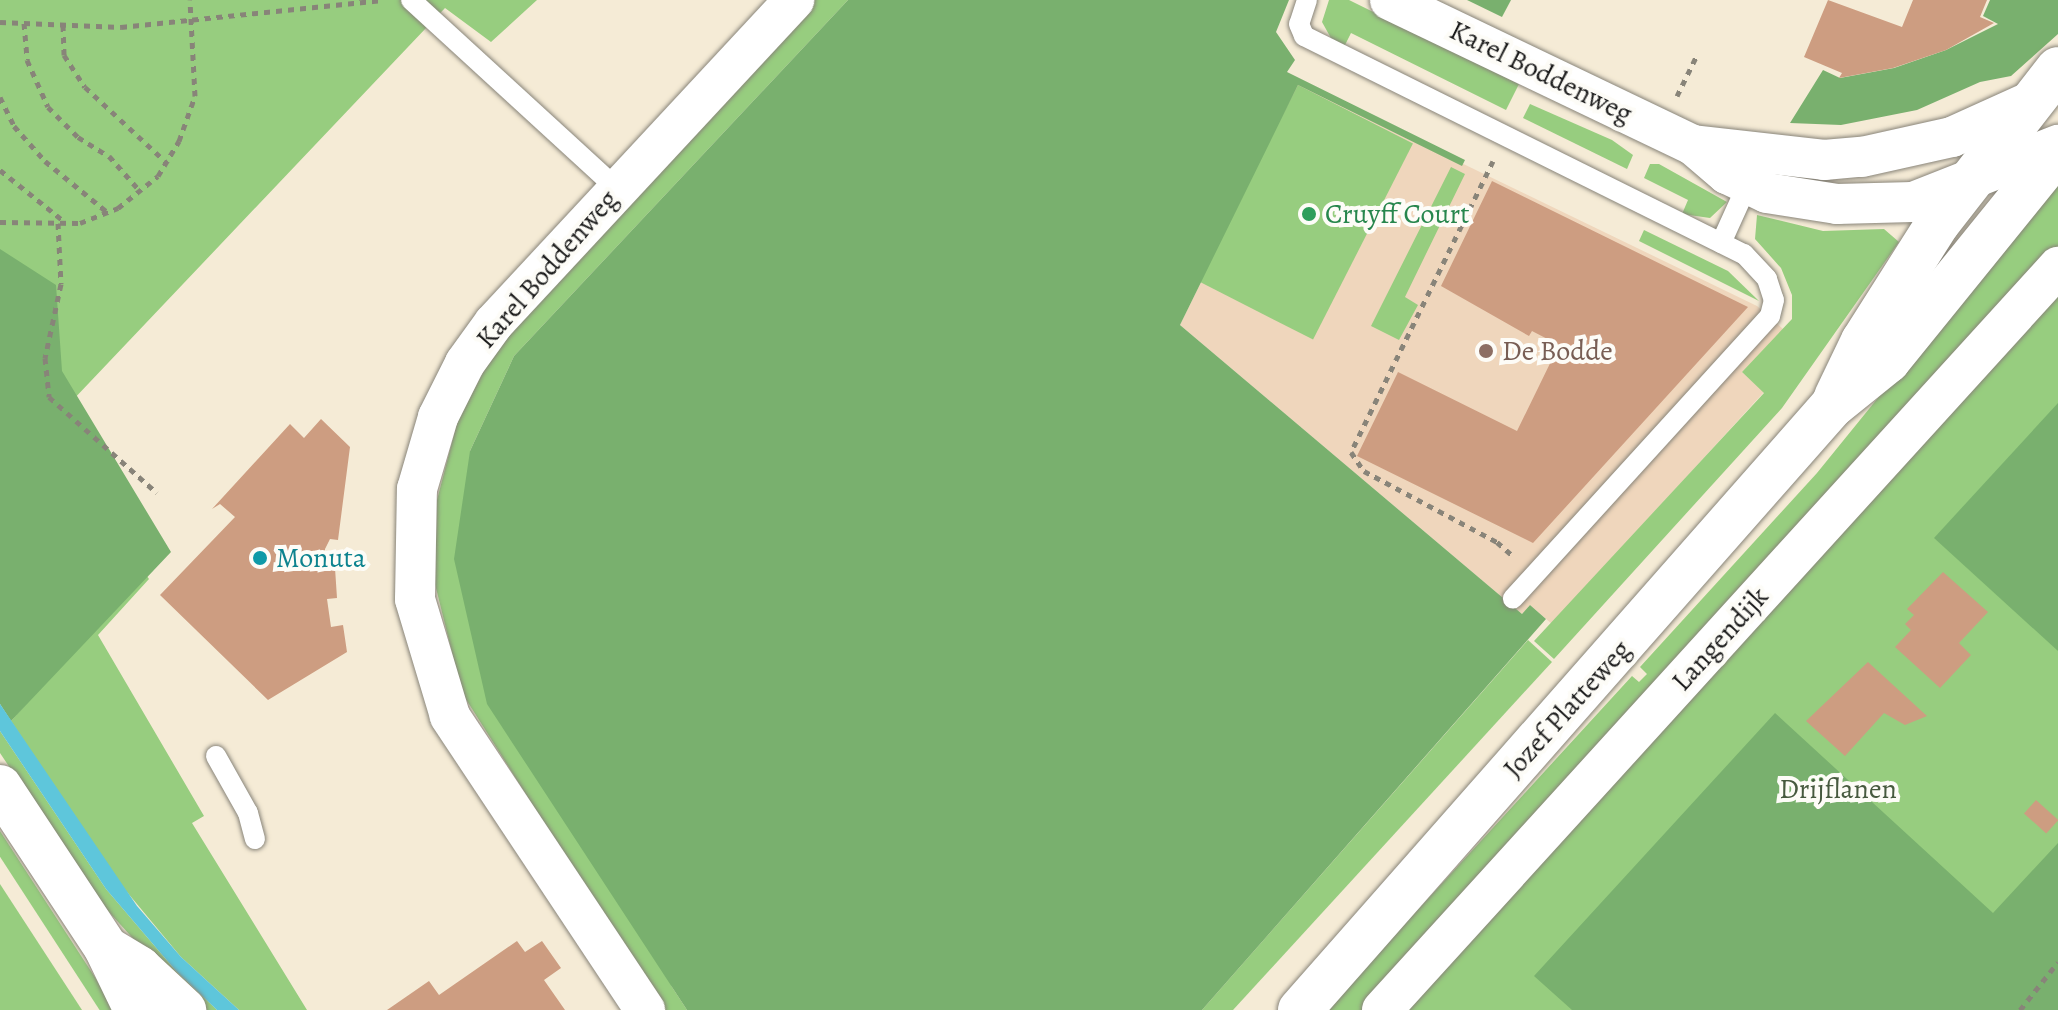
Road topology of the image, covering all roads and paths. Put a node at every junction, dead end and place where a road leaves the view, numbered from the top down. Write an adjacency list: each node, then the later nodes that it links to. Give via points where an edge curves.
1 (190, 0): 7 (path)
2 (383, 0): 7 (path)
3 (411, 0): 21 (lane)
4 (794, 0): 21 (street, Karel Boddenweg)
5 (1307, 0): 14 (lane, via 1299,24 1304,36)
6 (1390, 0): 18 (street, Karel Boddenweg)
7 (194, 18): 10 (path, via 121,27); 17 (path, via 195,96)
8 (0, 22): 9 (path)
9 (24, 23): 10 (path); 22 (path, via 27,60 48,107 78,137 109,156)
10 (63, 25): 17 (path, via 64,55 85,87)
11 (2058, 69): 13 (street, Jozef Platteweg)
12 (0, 97): 23 (path, via 14,126 35,149)
13 (2027, 103): 18 (street, Karel Boddenweg, via 1952,137 1862,157); 20 (street, Jozef Platteweg)
14 (1505, 135): 27 (lane); 31 (path, via 1351,452 1364,471 1497,542)
15 (2058, 145): 20 (street, Karel Boddenweg)
16 (2058, 151): 29 (street, Jozef Platteweg, via 1888,361)
17 (166, 162): 22 (path)
18 (1754, 169): 20 (street, Karel Boddenweg, via 1837,204 1913,202); 27 (lane)
19 (0, 170): 26 (path)
20 (1969, 182): 29 (street, Jozef Platteweg, via 1863,341)
21 (617, 189): 40 (street, Karel Boddenweg, via 494,323 465,363 438,417 417,489 413,541 415,599 450,716)
22 (140, 191): 23 (path)
23 (107, 212): 26 (path)
24 (0, 222): 25 (path)
25 (58, 223): 26 (path); 30 (path, via 61,284 45,358 49,397)
26 (66, 223)
27 (1721, 243): 31 (lane, via 1744,254 1767,279 1774,300 1770,316)
28 (2058, 267): 42 (street, Langendijk)
29 (1832, 406): 41 (street, Jozef Platteweg)
30 (157, 493)
31 (1534, 575): 32 (lane)
32 (1513, 598)
33 (216, 756): 35 (lane, via 248,813)
34 (0, 787): 36 (street)
35 (255, 839)
36 (106, 948): 38 (street); 39 (street, via 139,968)
37 (2058, 962): 43 (path)
38 (136, 1010)
39 (184, 1010)
40 (645, 1010)
41 (1300, 1010)
42 (1382, 1010)
43 (2020, 1010)

